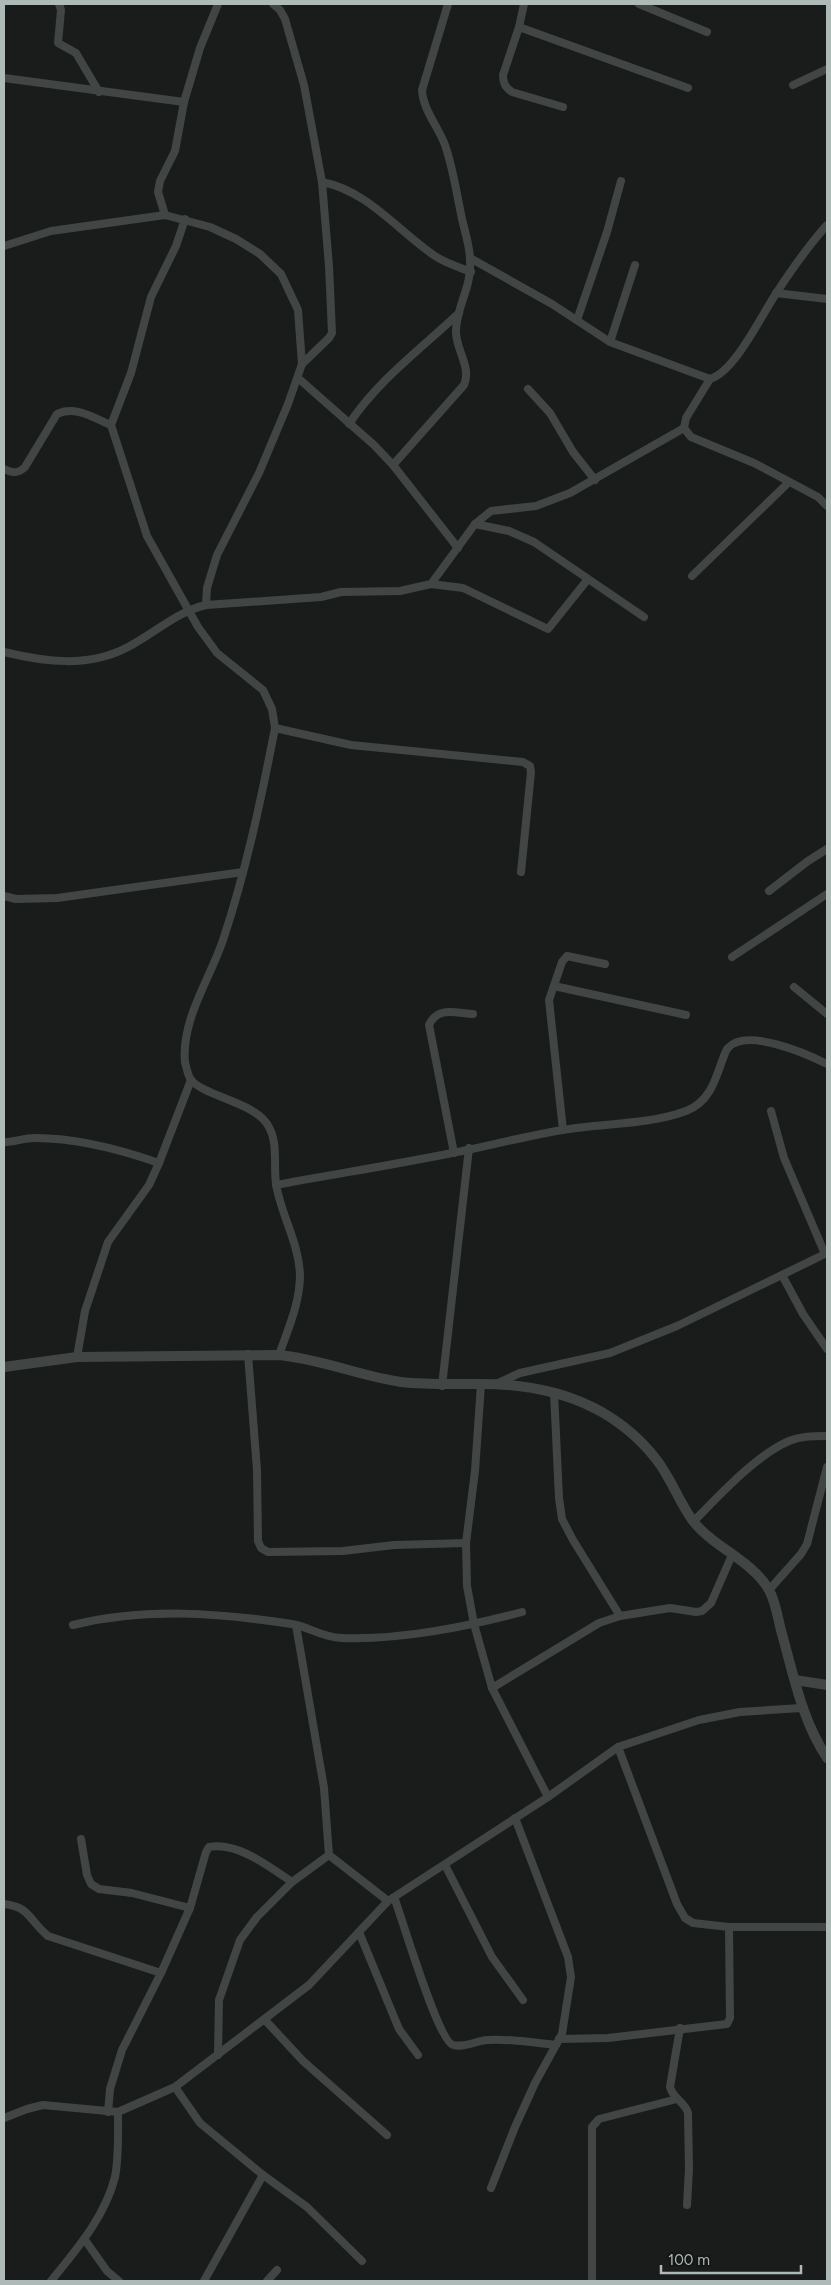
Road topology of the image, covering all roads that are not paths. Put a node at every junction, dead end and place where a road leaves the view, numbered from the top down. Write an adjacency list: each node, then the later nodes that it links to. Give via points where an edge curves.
1 (59, 4): 13 (street, via 58,42 76,53)
2 (218, 4): 14 (street, via 200,48)
3 (273, 4): 17 (street, via 284,18 304,85)
4 (448, 4): 22 (street, via 425,75 423,102 446,149)
5 (524, 4): 7 (street)
6 (639, 4): 8 (street)
7 (519, 27): 12 (street); 15 (street, via 503,75 506,88)
8 (707, 32)
9 (827, 69): 11 (street)
10 (4, 78): 13 (street)
11 (793, 85)
12 (688, 88)
13 (99, 92): 14 (street)
14 (184, 102): 18 (street, via 175,151 158,192)
15 (563, 107)
16 (621, 181): 28 (street)
17 (322, 182): 24 (street, via 347,189 392,220 436,257); 30 (street, via 333,327 329,338)
18 (165, 215): 19 (street); 21 (street, via 51,231)
19 (185, 219): 30 (street, via 236,239 260,254 281,274 298,310); 35 (street, via 176,246 151,297 131,373)
20 (827, 225): 25 (street)
21 (4, 246)
22 (470, 258): 24 (street); 28 (street)
23 (635, 265): 29 (street)
24 (471, 272): 27 (street)
25 (776, 293): 26 (street); 32 (street, via 730,366)
26 (827, 299)
27 (459, 313): 34 (street, via 380,386); 37 (street, via 456,342 467,371 464,385)
28 (577, 320): 29 (street)
29 (610, 342): 32 (street)
30 (302, 364): 31 (street)
31 (298, 378): 34 (street); 47 (street, via 259,473 217,555 207,588)
32 (710, 379): 36 (street, via 686,418)
33 (528, 389): 39 (street, via 550,413 572,452)
34 (349, 424): 37 (street)
35 (111, 425): 38 (street, via 74,410 66,410 57,414 20,472); 48 (street, via 147,536)
36 (684, 428): 39 (street); 40 (street, via 691,438 754,463)
37 (393, 465): 43 (street)
38 (4, 469)
39 (595, 480): 42 (street, via 536,506 491,511)
40 (788, 482): 41 (street, via 818,497); 44 (street)
41 (827, 506)
42 (475, 524): 43 (street); 45 (street, via 522,536)
43 (458, 548): 46 (street)
44 (692, 576)
45 (588, 579): 46 (street, via 548,629 476,593); 49 (street)
46 (432, 584): 47 (street, via 400,591 341,592 321,598)
47 (206, 605): 48 (street)
48 (188, 609): 50 (street, via 128,647 104,658 54,661); 51 (street, via 217,653 263,690 272,709)
49 (644, 617)
50 (4, 652)
51 (275, 728): 53 (street); 54 (street, via 351,745 523,762 530,766)
52 (827, 850): 55 (street)
53 (243, 872): 57 (street, via 57,898 16,899); 66 (street, via 222,941 188,1032 185,1063)
54 (521, 872)
55 (769, 891)
56 (827, 894): 58 (street)
57 (4, 896)
58 (732, 956)
59 (605, 964): 60 (street, via 567,956)
60 (554, 986): 64 (street); 68 (street, via 549,1005)
61 (794, 987): 63 (street)
62 (473, 1014): 71 (street, via 440,1012 433,1016 429,1025)
63 (827, 1014)
64 (686, 1015)
65 (827, 1064): 68 (street, via 801,1051 742,1040 726,1049 713,1087 702,1102 687,1111 662,1118)
66 (191, 1080): 72 (street); 73 (street, via 249,1108 264,1120 274,1137)
67 (771, 1110): 74 (street, via 784,1158)
68 (564, 1130): 70 (street)
69 (4, 1142): 72 (street, via 34,1138 74,1141 112,1147)
70 (469, 1148): 71 (street); 83 (street)
71 (454, 1153): 73 (street)
72 (160, 1163): 79 (street, via 149,1185 108,1242 85,1311)
73 (276, 1185): 78 (street, via 297,1253 300,1275 298,1299)
74 (826, 1253): 75 (street)
75 (782, 1275): 76 (street); 82 (street, via 677,1326 610,1353 520,1373)
76 (827, 1349)
77 (248, 1354): 78 (street); 79 (street); 88 (street, via 257,1470 258,1541 261,1548 268,1552 343,1551 394,1545)
78 (279, 1355): 83 (street, via 320,1362 368,1376)
79 (77, 1357): 80 (street)
80 (4, 1367)
81 (481, 1384): 82 (street); 83 (street); 88 (street)
82 (494, 1384): 84 (street)
83 (442, 1386)
84 (554, 1392): 87 (street, via 576,1398 604,1413 634,1435 658,1460); 92 (street, via 562,1519)
85 (827, 1436): 87 (street, via 790,1440 771,1450)
86 (827, 1467): 90 (street, via 808,1544)
87 (694, 1522): 89 (street)
88 (466, 1543): 94 (street, via 467,1586)
89 (732, 1555): 90 (street, via 752,1570); 92 (street, via 711,1602 702,1611 670,1608)
90 (769, 1590): 96 (street)
91 (522, 1612): 94 (street)
92 (620, 1616): 98 (street, via 598,1623)
93 (296, 1624): 94 (street, via 319,1635 349,1638 394,1636); 95 (street, via 158,1613 105,1617); 105 (street, via 324,1788)
94 (474, 1624): 98 (street)
95 (73, 1625)
96 (795, 1680): 97 (street); 99 (street)
97 (827, 1685)
98 (492, 1688): 102 (street)
99 (801, 1708): 100 (street, via 740,1712 699,1720); 101 (street)
100 (618, 1747): 102 (street); 111 (street, via 685,1918)
101 (827, 1758)
102 (548, 1797): 103 (street)
103 (515, 1818): 106 (street); 118 (street, via 568,1957 570,1977 564,2025)
104 (81, 1839): 110 (street, via 91,1884 99,1889 132,1893)
105 (329, 1855): 107 (street); 108 (street)
106 (445, 1865): 108 (street); 115 (street, via 492,1957)
107 (292, 1882): 110 (street, via 255,1858 232,1849 209,1847); 119 (street, via 256,1917 240,1940 219,2000)
108 (391, 1899): 113 (street); 118 (street, via 447,2042 460,2046 487,2040)
109 (4, 1904): 114 (street, via 26,1911 36,1927 48,1936)
110 (190, 1908): 114 (street)
111 (729, 1927): 112 (street); 117 (street, via 730,2018 727,2024)
112 (827, 1927)
113 (359, 1932): 116 (street, via 309,1985); 120 (street, via 399,2028)
114 (161, 1973): 123 (street, via 122,2050 110,2089)
115 (523, 2000)
116 (265, 2020): 119 (street); 126 (street, via 303,2061)
117 (680, 2028): 118 (street); 122 (street, via 670,2088)
118 (558, 2042): 128 (street, via 535,2083)
119 (218, 2055): 121 (street)
120 (418, 2055)
121 (175, 2087): 124 (street); 127 (street, via 200,2123)
122 (677, 2099): 129 (street, via 688,2113 690,2169); 137 (street, via 598,2119 592,2127)
123 (108, 2112): 124 (street); 125 (street, via 43,2105)
124 (118, 2112): 130 (street, via 114,2178)
125 (4, 2118)
126 (387, 2135)
127 (263, 2175): 131 (street, via 307,2207); 135 (street)
128 (491, 2188)
129 (687, 2205)
130 (85, 2240): 133 (street); 134 (street, via 107,2271)
131 (362, 2261)
132 (277, 2270): 136 (street)
133 (51, 2281)
134 (119, 2281)
135 (204, 2281)
136 (267, 2281)
137 (592, 2281)

